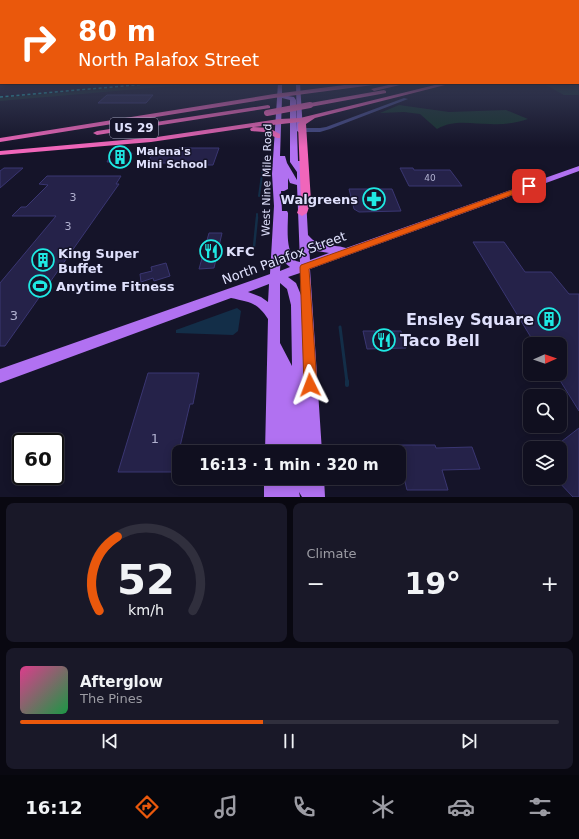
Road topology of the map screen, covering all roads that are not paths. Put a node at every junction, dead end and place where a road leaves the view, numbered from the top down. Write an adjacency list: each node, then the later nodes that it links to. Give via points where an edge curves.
1 (250, 101): 15 (highway)
2 (283, 101): 13 (main road, West Nine Mile Road)
3 (284, 101): 12 (main road, via 285,115)
4 (297, 101): 12 (main road)
5 (319, 101): 9 (highway, US 29)
6 (321, 101): 9 (highway, US 29)
7 (377, 101): 11 (highway)
8 (400, 101): 14 (street, via 328,128)
9 (310, 103): 10 (highway, US 29, bridge)
10 (267, 110): 18 (highway, US 29); 19 (highway, US 29, via 134,134)
11 (313, 117): 12 (highway); 14 (highway, via 302,124)
12 (296, 120): 13 (highway); 14 (main road); 22 (main road, via 294,162)
13 (279, 121): 16 (highway); 17 (main road, West Nine Mile Road)
14 (301, 130): 22 (main road); 23 (highway, via 306,201)
15 (0, 140)
16 (151, 140): 17 (highway, via 250,128 266,130); 19 (highway)
17 (277, 140): 20 (main road, via 283,149); 27 (main road, West Nine Mile Road)
18 (0, 144)
19 (0, 152)
20 (283, 161): 22 (main road, via 293,182); 26 (main road, via 284,249 292,265)
21 (579, 168): 25 (main road, North Palafox Street)
22 (300, 179): 23 (main road)
23 (302, 213): 24 (main road)
24 (303, 235): 25 (main road, via 311,245 318,248 329,251); 26 (main road)
25 (350, 250): 26 (main road, North Palafox Street)
26 (304, 267): 27 (main road, North Palafox Street); 35 (main road)
27 (275, 278): 28 (main road, North Palafox Street); 29 (main road, West Nine Mile Road); 34 (main road, via 290,282 297,305)
28 (228, 294): 29 (main road, via 253,296 266,306); 31 (main road, North Palafox Street)
29 (274, 319): 30 (main road, West Nine Mile Road)
30 (274, 343): 32 (main road, West Nine Mile Road); 33 (main road, via 288,373)
31 (0, 376)
32 (273, 445)
33 (288, 445)
34 (301, 445)
35 (314, 445)
36 (273, 485): 40 (main road)
37 (290, 485): 41 (main road)
38 (305, 485): 42 (main road)
39 (315, 485): 43 (main road)
40 (273, 497)
41 (291, 497)
42 (311, 497)
43 (316, 497)

